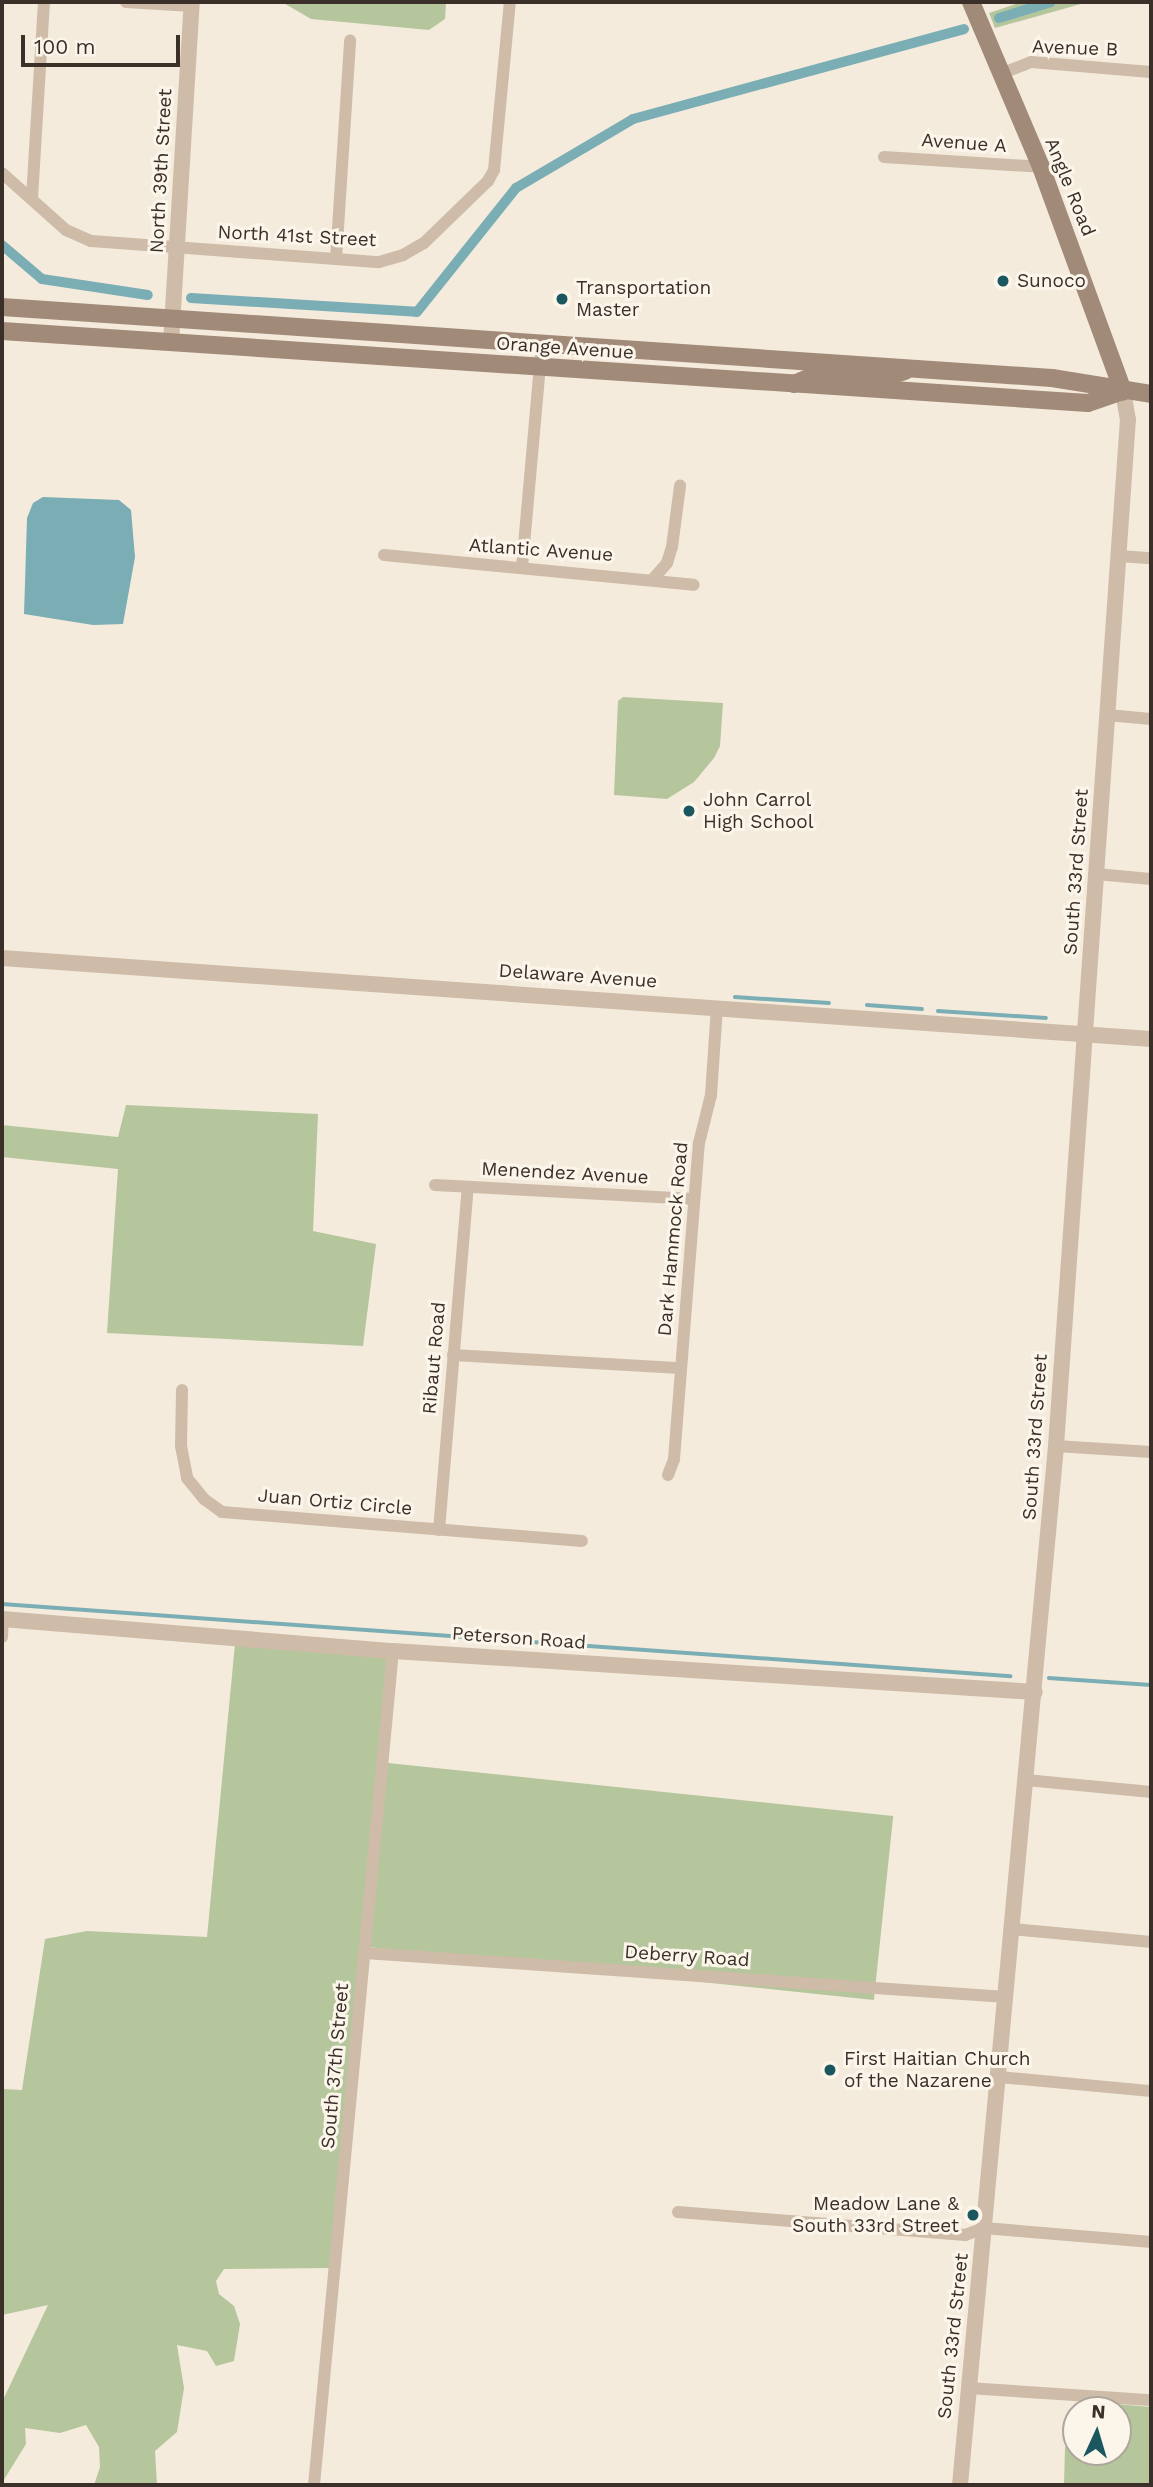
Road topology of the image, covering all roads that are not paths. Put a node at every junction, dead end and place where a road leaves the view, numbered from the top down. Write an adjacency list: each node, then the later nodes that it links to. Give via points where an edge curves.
1 (44, 2): 12 (street)
2 (127, 2): 5 (street)
3 (510, 2): 14 (street, North 41st Street, via 497,156 488,181 424,243 403,255 379,262)
4 (971, 2): 8 (main road, Angle Road)
5 (192, 4): 13 (street, North 39th Street)
6 (350, 40): 14 (street)
7 (1151, 72): 8 (street, Avenue B, via 1031,62)
8 (1000, 74): 10 (main road, Angle Road)
9 (884, 157): 10 (street, Avenue A)
10 (1041, 167): 23 (main road, Angle Road)
11 (2, 173): 12 (street, North 41st Street)
12 (32, 198): 13 (street, North 41st Street, via 66,230 91,241)
13 (178, 249): 14 (street, North 41st Street); 16 (street, North 39th Street)
14 (336, 259)
15 (2, 307): 16 (main road, Orange Avenue)
16 (172, 317): 18 (street, North 39th Street); 19 (main road, Orange Avenue)
17 (2, 331): 18 (main road, Orange Avenue)
18 (171, 342): 20 (main road, Orange Avenue)
19 (542, 345): 20 (street); 21 (main road, Orange Avenue)
20 (540, 367): 22 (main road, Orange Avenue); 29 (street)
21 (909, 367): 22 (main road, via 892,377 815,375); 23 (main road, Orange Avenue, via 1088,381)
22 (791, 385): 23 (main road, Orange Avenue, via 1088,403)
23 (1123, 391): 24 (main road, Orange Avenue); 27 (street, South 33rd Street, via 1128,420)
24 (1151, 394)
25 (680, 486): 30 (street, via 673,547 667,564)
26 (384, 555): 29 (street, Atlantic Avenue, via 430,563)
27 (1119, 556): 28 (street); 32 (street, South 33rd Street)
28 (1151, 558)
29 (522, 567): 30 (street, Atlantic Avenue)
30 (654, 578): 31 (street, Atlantic Avenue)
31 (694, 585)
32 (1107, 715): 33 (street); 34 (street, South 33rd Street)
33 (1151, 719)
34 (1096, 874): 35 (street); 38 (street, South 33rd Street)
35 (1151, 879)
36 (2, 958): 37 (street, Delaware Avenue)
37 (718, 1007): 38 (street, Delaware Avenue); 42 (street, Dark Hammock Road, via 711,1095 699,1143)
38 (1087, 1035): 39 (street, Delaware Avenue); 46 (street, South 33rd Street)
39 (1151, 1039)
40 (435, 1185): 41 (street, Menendez Avenue)
41 (468, 1188): 42 (street, Menendez Avenue); 43 (street, Ribaut Road)
42 (694, 1199): 44 (street, Dark Hammock Road)
43 (453, 1355): 44 (street); 49 (street, Ribaut Road)
44 (681, 1368): 48 (street, Dark Hammock Road, via 674,1460)
45 (182, 1390): 49 (street, Juan Ortiz Circle, via 181,1446 187,1478 222,1512)
46 (1056, 1446): 47 (street); 54 (street, South 33rd Street)
47 (1151, 1452)
48 (668, 1475)
49 (439, 1530): 50 (street, Juan Ortiz Circle)
50 (582, 1541)
51 (3, 1619): 52 (street); 53 (street, Peterson Road)
52 (2, 1637)
53 (393, 1651): 54 (street, Peterson Road); 59 (street, South 37th Street)
54 (1035, 1692): 55 (street, South 33rd Street)
55 (1026, 1780): 56 (street); 57 (street, South 33rd Street)
56 (1151, 1791)
57 (1012, 1929): 58 (street); 60 (street, South 33rd Street)
58 (1151, 1942)
59 (365, 1953): 60 (street, Deberry Road); 68 (street, South 37th Street)
60 (1006, 1997): 61 (street, South 33rd Street)
61 (999, 2077): 62 (street); 64 (street, South 33rd Street)
62 (1151, 2091)
63 (677, 2212): 64 (street, via 965,2235)
64 (984, 2228): 65 (street); 66 (street, South 33rd Street)
65 (1151, 2242)
66 (968, 2388): 67 (street); 69 (street, South 33rd Street)
67 (1151, 2400)
68 (314, 2485)
69 (960, 2485)

